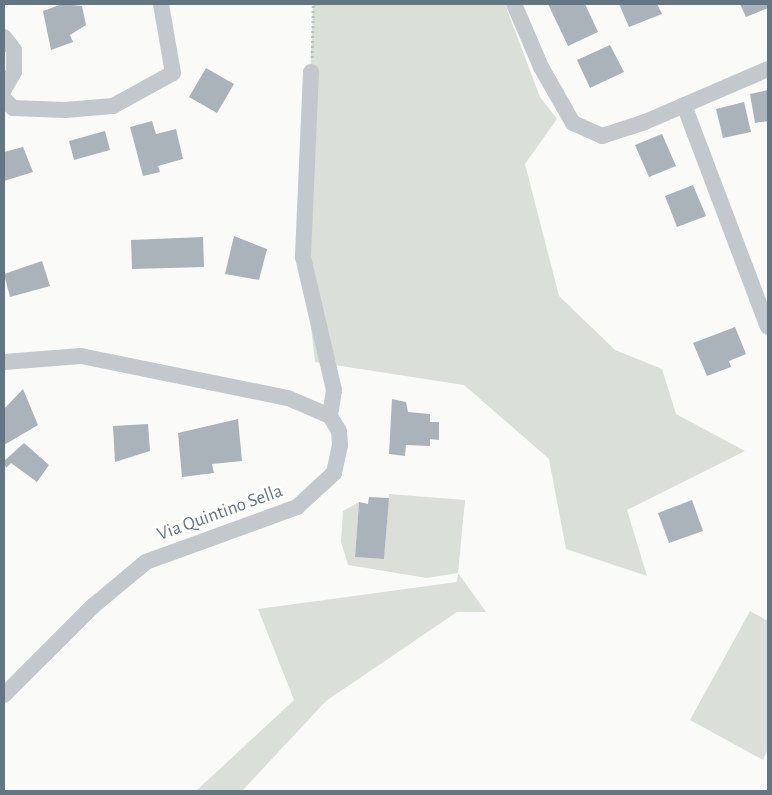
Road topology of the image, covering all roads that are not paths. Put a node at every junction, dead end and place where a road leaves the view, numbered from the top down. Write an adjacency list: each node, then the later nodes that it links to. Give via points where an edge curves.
1 (161, 4): 7 (street, via 173,73 113,106 65,110 13,108)
2 (514, 4): 8 (street, via 541,68 573,122 602,136)
3 (4, 37): 6 (street, via 14,50 14,72)
4 (768, 69): 8 (street)
5 (311, 72): 11 (street, via 303,257 334,390)
6 (4, 89)
7 (4, 99)
8 (684, 105): 9 (street)
9 (768, 326)
10 (4, 362): 11 (street, via 81,356 288,398)
11 (330, 416): 12 (street, Via Quintino Sella, via 339,431 338,460 334,473 317,491 297,507 253,526 194,542 146,562 93,606)
12 (4, 695)

